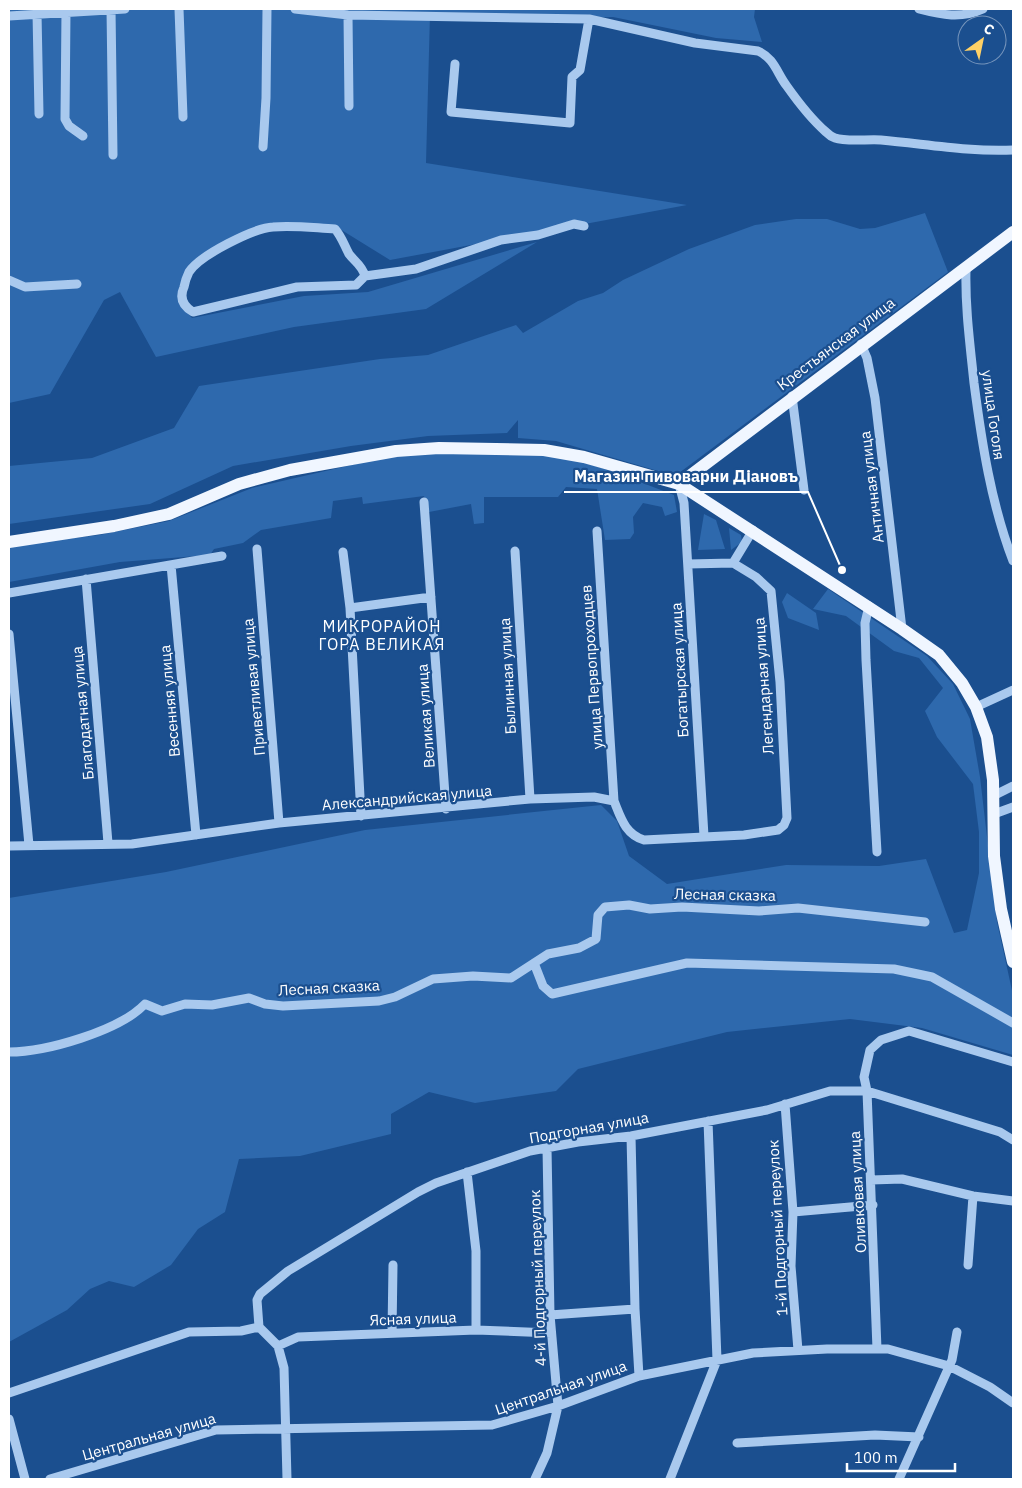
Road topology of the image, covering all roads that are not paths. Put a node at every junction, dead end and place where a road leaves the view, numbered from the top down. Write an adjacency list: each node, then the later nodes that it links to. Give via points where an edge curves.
1 (111, 9): 2 (street); 8 (street); 20 (street)
2 (125, 9)
3 (179, 9): 16 (street)
4 (267, 9): 18 (street)
5 (295, 9): 10 (street)
6 (925, 9): 7 (street, via 949,16 972,14)
7 (983, 9)
8 (66, 11): 9 (street); 17 (street, via 65,118 69,126)
9 (37, 13): 11 (street); 15 (street)
10 (348, 15): 12 (street); 14 (street)
11 (9, 16)
12 (589, 19): 13 (street, via 580,70 572,77 570,123 451,112); 19 (street, via 695,43 765,54 808,113 836,138 882,140 936,148 957,146 980,151)
13 (455, 64)
14 (349, 106)
15 (39, 114)
16 (183, 117)
17 (83, 136)
18 (262, 147)
19 (1013, 150)
20 (113, 155)
21 (584, 226): 24 (street, via 574,224 538,235 501,240 416,269)
22 (1013, 232): 23 (main road, Крестьянская улица)
23 (966, 269): 27 (main road, Крестьянская улица); 39 (street, улица Гоголя, via 965,305 982,450 999,525)
24 (365, 276): 24 (street, via 356,285 297,287 209,310 193,312 185,308 182,301 189,272 202,260 251,233 273,227 336,229)
25 (9, 280): 26 (street, via 25,287)
26 (77, 284)
27 (861, 344): 28 (main road, Крестьянская улица); 48 (street, Античная улица, via 875,398)
28 (792, 396): 29 (main road, Крестьянская улица); 30 (street)
29 (679, 484): 32 (main road); 34 (main road, via 584,457 544,450 439,448 396,451 290,470 239,484 168,514); 41 (street, Богатырская улица, via 684,502)
30 (804, 490)
31 (424, 502): 45 (street, Великая улица)
32 (753, 530): 40 (street); 46 (main road)
33 (597, 531): 55 (street, улица Первопроходцев)
34 (9, 542)
35 (257, 549): 60 (street, Приветливая улица)
36 (515, 551): 54 (street, Былинная улица)
37 (343, 552): 47 (street)
38 (222, 556): 42 (street)
39 (1013, 561)
40 (733, 563): 41 (street); 62 (street, Легендарная улица, via 771,591 780,682 787,818 778,830)
41 (688, 564): 62 (street, Богатырская улица)
42 (171, 565): 43 (street); 61 (street, Весенняя улица)
43 (86, 579): 44 (street); 63 (street, Благодатная улица)
44 (9, 593)
45 (431, 597): 47 (street); 57 (street, Великая улица)
46 (869, 606): 48 (main road); 66 (street, via 865,623)
47 (350, 608): 59 (street)
48 (902, 628): 51 (main road, via 939,655 962,682)
49 (9, 634): 64 (street)
50 (1013, 690): 51 (street)
51 (976, 707): 53 (main road, via 987,738)
52 (1013, 786): 53 (street)
53 (993, 796): 58 (main road)
54 (530, 800): 55 (street, Александрийская улица, via 594,797); 57 (street, Александрийская улица)
55 (614, 801): 62 (street, via 626,830 634,837 644,840)
56 (1013, 807): 58 (street)
57 (446, 809): 59 (street, Александрийская улица)
58 (994, 814): 68 (main road, via 994,856)
59 (361, 816): 60 (street, Александрийская улица)
60 (279, 823): 61 (street, Александрийская улица)
61 (196, 834): 63 (street, Александрийская улица, via 132,844)
62 (704, 836)
63 (108, 843): 64 (street, Александрийская улица)
64 (29, 845): 65 (street, Александрийская улица)
65 (9, 846)
66 (877, 852)
67 (925, 922): 69 (street, Лесная сказка, via 798,908 759,911 682,907 650,909 629,905 605,907 598,916 596,939 579,948 548,954)
68 (1013, 962)
69 (534, 963): 70 (street, via 543,986 552,994 688,963 894,969 932,977); 71 (street, Лесная сказка, via 511,978 433,979 396,997 379,1001 283,1006 249,998 212,1005 185,1004 162,1010 145,1004 134,1016 106,1030 30,1052)
70 (1013, 1023)
71 (9, 1052)
72 (1013, 1062): 73 (street, Оливковая улица, via 909,1031 881,1040 870,1050 864,1077)
73 (867, 1091): 74 (street, Подгорная улица, via 830,1091); 77 (street, Подгорная улица, via 1000,1132); 80 (street, Оливковая улица)
74 (785, 1104): 75 (street, Подгорная улица); 84 (street, 1-й Подгорный переулок)
75 (708, 1121): 76 (street, Подгорная улица); 97 (street)
76 (631, 1136): 78 (street, Подгорная улица); 87 (street)
77 (1013, 1140)
78 (547, 1148): 79 (street, Подгорная улица); 88 (street, 4-й Подгорный переулок)
79 (467, 1172): 89 (street, Подгорная улица, via 418,1192 288,1271 260,1294 257,1300); 90 (street, via 476,1251)
80 (871, 1180): 81 (street, via 902,1179); 83 (street, Оливковая улица)
81 (972, 1196): 82 (street); 86 (street)
82 (1013, 1201)
83 (873, 1205): 84 (street); 95 (street, Оливковая улица)
84 (793, 1212): 96 (street, 1-й Подгорный переулок, via 791,1266)
85 (393, 1265): 92 (street)
86 (968, 1265)
87 (635, 1309): 88 (street); 99 (street)
88 (550, 1315): 93 (street, 4-й Подгорный переулок)
89 (259, 1327): 94 (street); 100 (street, via 242,1331 189,1332)
90 (476, 1330): 92 (street, Ясная улица); 93 (street, Ясная улица)
91 (957, 1332): 98 (street)
92 (392, 1333): 94 (street, Ясная улица, via 298,1337)
93 (551, 1334): 102 (street, 4-й Подгорный переулок)
94 (278, 1346): 104 (street, via 284,1368)
95 (878, 1349): 96 (street, Центральная улица); 98 (street, Центральная улица)
96 (798, 1350): 97 (street, Центральная улица, via 753,1353)
97 (717, 1360): 99 (street, Центральная улица); 111 (street)
98 (949, 1366): 101 (street, Центральная улица); 105 (street)
99 (639, 1376): 102 (street, Центральная улица)
100 (9, 1393)
101 (1013, 1403)
102 (558, 1406): 104 (street, Центральная улица, via 492,1425); 110 (street, 4-й Подгорный переулок, via 547,1453)
103 (9, 1419): 107 (street)
104 (287, 1428): 108 (street, Центральная улица, via 216,1430); 109 (street)
105 (919, 1437): 106 (street, via 875,1435); 112 (street)
106 (737, 1443)
107 (25, 1479)
108 (50, 1479)
109 (287, 1479)
110 (535, 1479)
111 (670, 1479)
112 (899, 1479)

